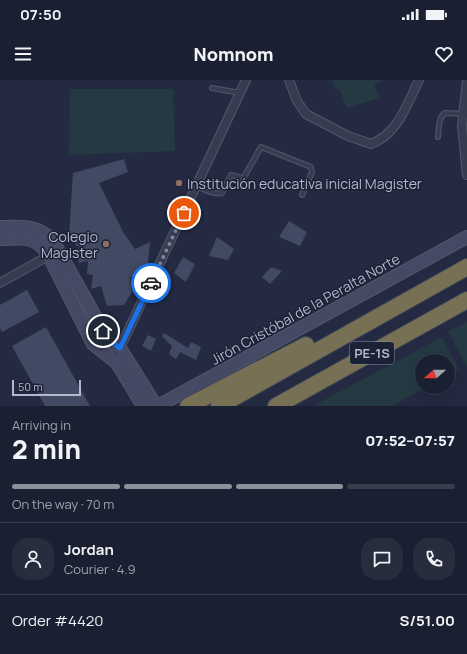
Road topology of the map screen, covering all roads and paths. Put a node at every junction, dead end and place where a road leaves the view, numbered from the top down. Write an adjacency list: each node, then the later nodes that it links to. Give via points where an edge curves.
1 (246, 80): 6 (street)
2 (289, 80): 3 (street, via 297,101 306,114 348,136 371,144 381,140 392,130 403,114)
3 (419, 80)
4 (467, 80): 7 (street)
5 (212, 88): 6 (lane)
6 (240, 93): 10 (street)
7 (463, 114): 8 (lane, via 443,114 440,118); 9 (street, via 463,150)
8 (438, 137)
9 (467, 175)
10 (196, 186): 11 (lane, via 218,194 222,193 231,175 244,177 261,147 312,168); 22 (street)
11 (302, 195)
12 (0, 228): 15 (street, via 29,227 46,233 54,241)
13 (467, 237): 26 (street, Jirón Cristóbal de la Peralta Norte)
14 (0, 239): 15 (street, via 27,239)
15 (54, 253): 17 (street); 22 (street, via 108,339); 23 (street, via 93,344)
16 (467, 267): 21 (highway, PE-1S)
17 (0, 283)
18 (467, 300): 20 (highway, PE-1S)
19 (467, 309): 20 (highway)
20 (402, 336): 24 (highway, PE-1S)
21 (339, 338): 27 (highway, via 318,340); 28 (highway, PE-1S)
22 (120, 348): 23 (street); 26 (street)
23 (113, 358): 25 (street)
24 (346, 368): 29 (highway, PE-1S); 30 (highway)
25 (143, 406)
26 (157, 406)
27 (188, 406)
28 (219, 406)
29 (276, 406)
30 (295, 406)

